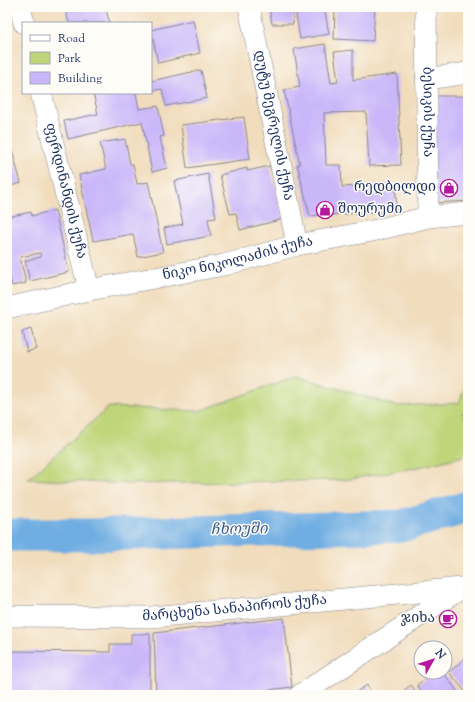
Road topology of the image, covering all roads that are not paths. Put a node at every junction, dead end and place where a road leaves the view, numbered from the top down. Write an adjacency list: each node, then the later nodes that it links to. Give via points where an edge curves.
1 (20, 7): 4 (street)
2 (249, 7): 10 (street, დუტუ მეგრელის ქუჩა)
3 (426, 7): 6 (street, ბესიკის ქუჩა)
4 (24, 22)
5 (468, 73): 6 (street)
6 (426, 79): 9 (street, ბესიკის ქუჩა)
7 (41, 94): 11 (street, ფერდინანდის ქუჩა)
8 (468, 213): 9 (street, ნიკო ნიკოლაძის ქუჩა)
9 (428, 217): 10 (street, ნიკო ნიკოლაძის ქუჩა, via 377,230)
10 (297, 245): 11 (street, ნიკო ნიკოლაძის ქუჩა, via 224,265)
11 (89, 290): 12 (street, ნიკო ნიკოლაძის ქუჩა)
12 (7, 308)
13 (465, 586): 14 (street, მარცხენა სანაპიროს ქუჩა, via 151,617); 15 (street, მარცხენა სანაპიროს ქუჩა)
14 (7, 616)
15 (300, 695)

